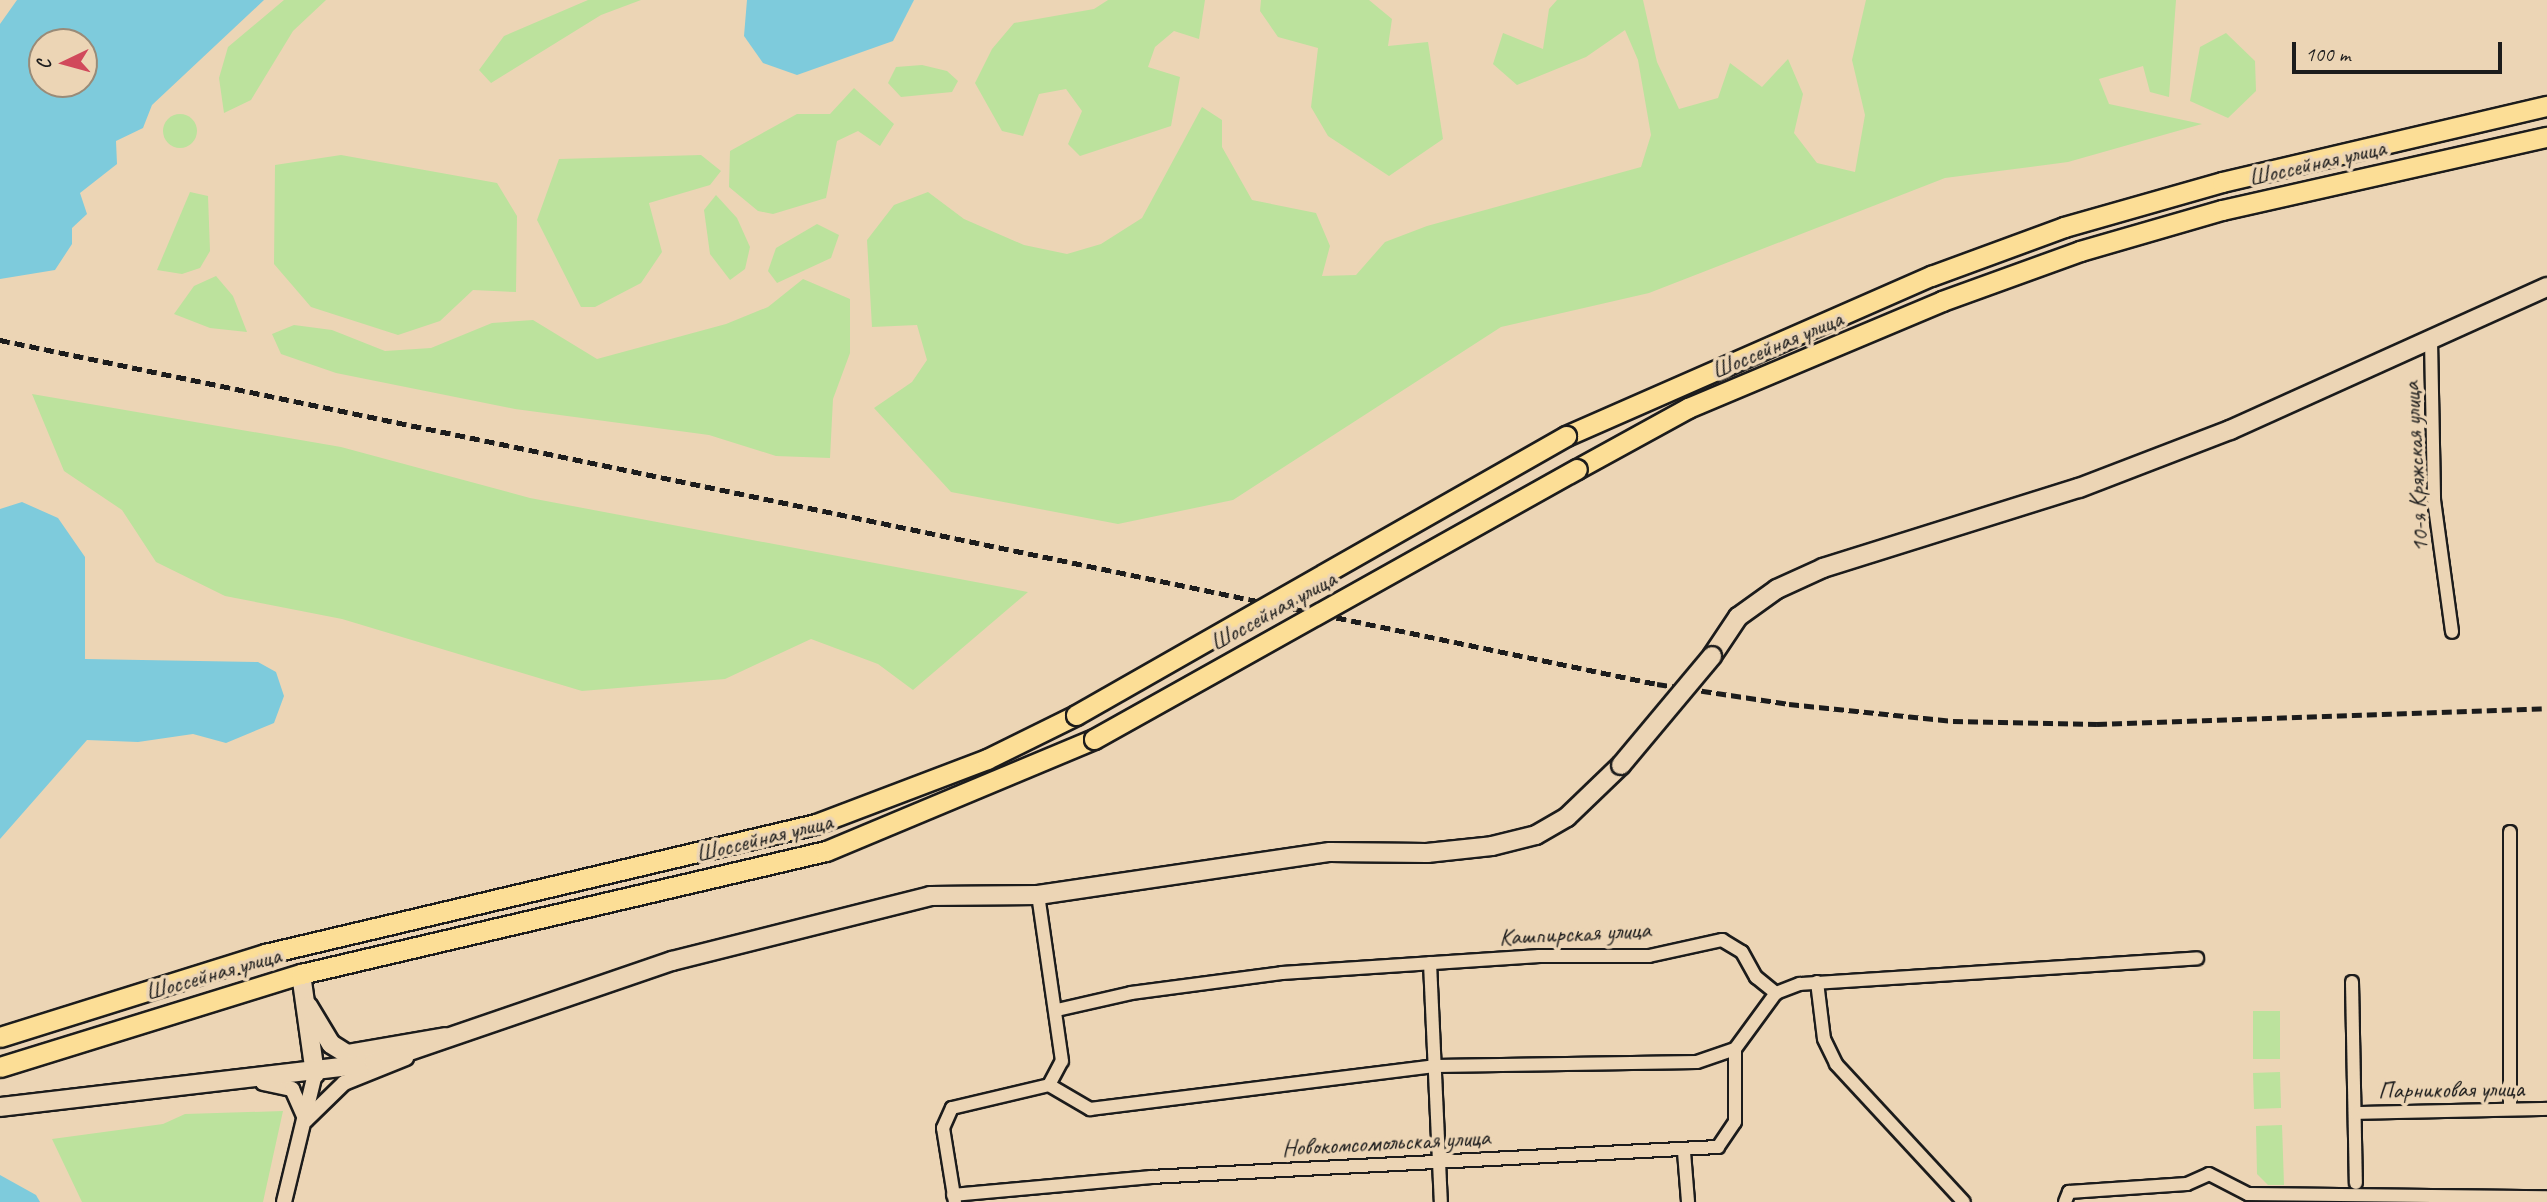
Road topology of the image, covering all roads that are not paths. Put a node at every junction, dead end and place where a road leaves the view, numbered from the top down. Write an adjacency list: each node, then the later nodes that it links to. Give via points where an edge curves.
1 (2547, 106): 8 (main road, Шоссейная улица, bridge, via 2222,182 2064,227 1931,276 1566,436 1076,715 987,759 816,824)
2 (2547, 137): 11 (main road, Шоссейная улица, bridge, via 2222,210 2081,251 1942,301 1688,408 1094,739 827,851)
3 (2547, 287): 4 (main road)
4 (2431, 340): 5 (street, 10-я Кряжская улица, via 2434,500); 7 (main road, bridge, via 2230,430 2079,488 1823,568 1777,589 1738,617 1712,656 1621,765 1567,817 1536,835 1492,846 1232,861)
5 (2452, 632)
6 (2510, 832): 27 (street)
7 (1038, 895): 16 (street); 17 (main road, via 930,896 750,940)
8 (294, 947): 11 (main road); 18 (main road, Шоссейная улица, via 187,975)
9 (2197, 958): 12 (street)
10 (1430, 963): 14 (street, Кашпирская улица, via 1648,956 1722,940 1742,952 1756,977); 16 (street, Кашпирская улица, via 1282,973 1131,993); 21 (street)
11 (301, 974): 15 (main road); 22 (main road, Шоссейная улица)
12 (1817, 982): 14 (street); 39 (street, via 1824,1040 1836,1064)
13 (2352, 982): 29 (street)
14 (1776, 993): 19 (street)
15 (308, 1006): 17 (main road, via 331,1044 347,1054); 23 (main road)
16 (1057, 1010): 24 (street, via 1062,1061)
17 (471, 1034): 20 (main road)
18 (0, 1037)
19 (1735, 1049): 21 (street, via 1697,1062); 31 (street, Новокомсомольская улица, via 1735,1122 1718,1147)
20 (417, 1052): 23 (main road); 30 (street, via 344,1083)
21 (1436, 1066): 24 (street, via 1090,1109); 32 (street)
22 (0, 1067)
23 (315, 1074): 25 (main road); 30 (street)
24 (1049, 1085): 35 (street, via 952,1108 943,1128)
25 (161, 1089): 26 (main road, via 67,1094); 30 (street, via 276,1082 292,1089)
26 (0, 1107)
27 (2510, 1109): 28 (street, Парниковая улица); 29 (street, Парниковая улица)
28 (2547, 1109)
29 (2355, 1113): 33 (street)
30 (306, 1121): 36 (street)
31 (1684, 1152): 32 (street, Новокомсомольская улица); 38 (street)
32 (1444, 1166): 35 (street, Новокомсомольская улица, via 1164,1176); 37 (street)
33 (2356, 1183)
34 (2547, 1197): 40 (street, via 2248,1194 2209,1174 2187,1184 2069,1192)
35 (954, 1199)
36 (284, 1202)
37 (1441, 1202)
38 (1688, 1202)
39 (1964, 1202)
40 (2065, 1202)

